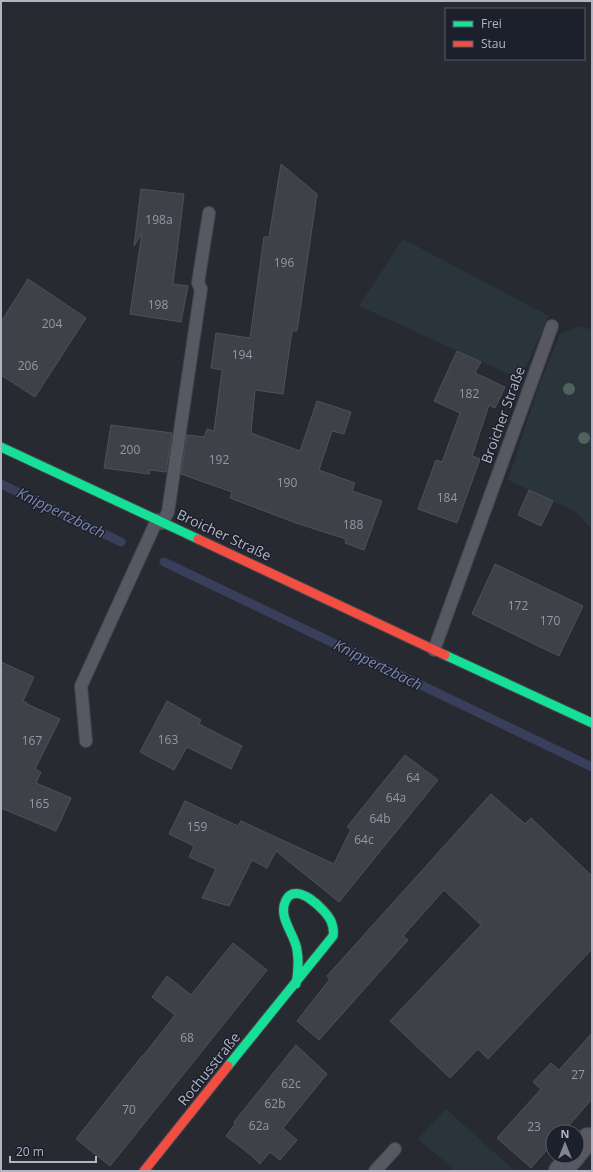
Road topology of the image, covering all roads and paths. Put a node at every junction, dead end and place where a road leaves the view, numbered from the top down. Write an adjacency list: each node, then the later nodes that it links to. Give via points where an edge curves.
1 (209, 213): 4 (lane, via 198,283 201,289 200,297 168,512)
2 (552, 326): 5 (lane, Broicher Straße)
3 (1, 447): 4 (street, Broicher Straße)
4 (160, 521): 5 (street, Broicher Straße); 7 (lane, via 81,686)
5 (434, 650): 6 (street, Broicher Straße)
6 (592, 724)
7 (86, 741)
8 (296, 984): 8 (street, Rochusstraße, via 334,936 327,914 305,895 298,893 286,901 284,912 284,919 298,952); 10 (street, Rochusstraße)
9 (395, 1149): 11 (lane)
10 (144, 1171)
11 (375, 1171)

